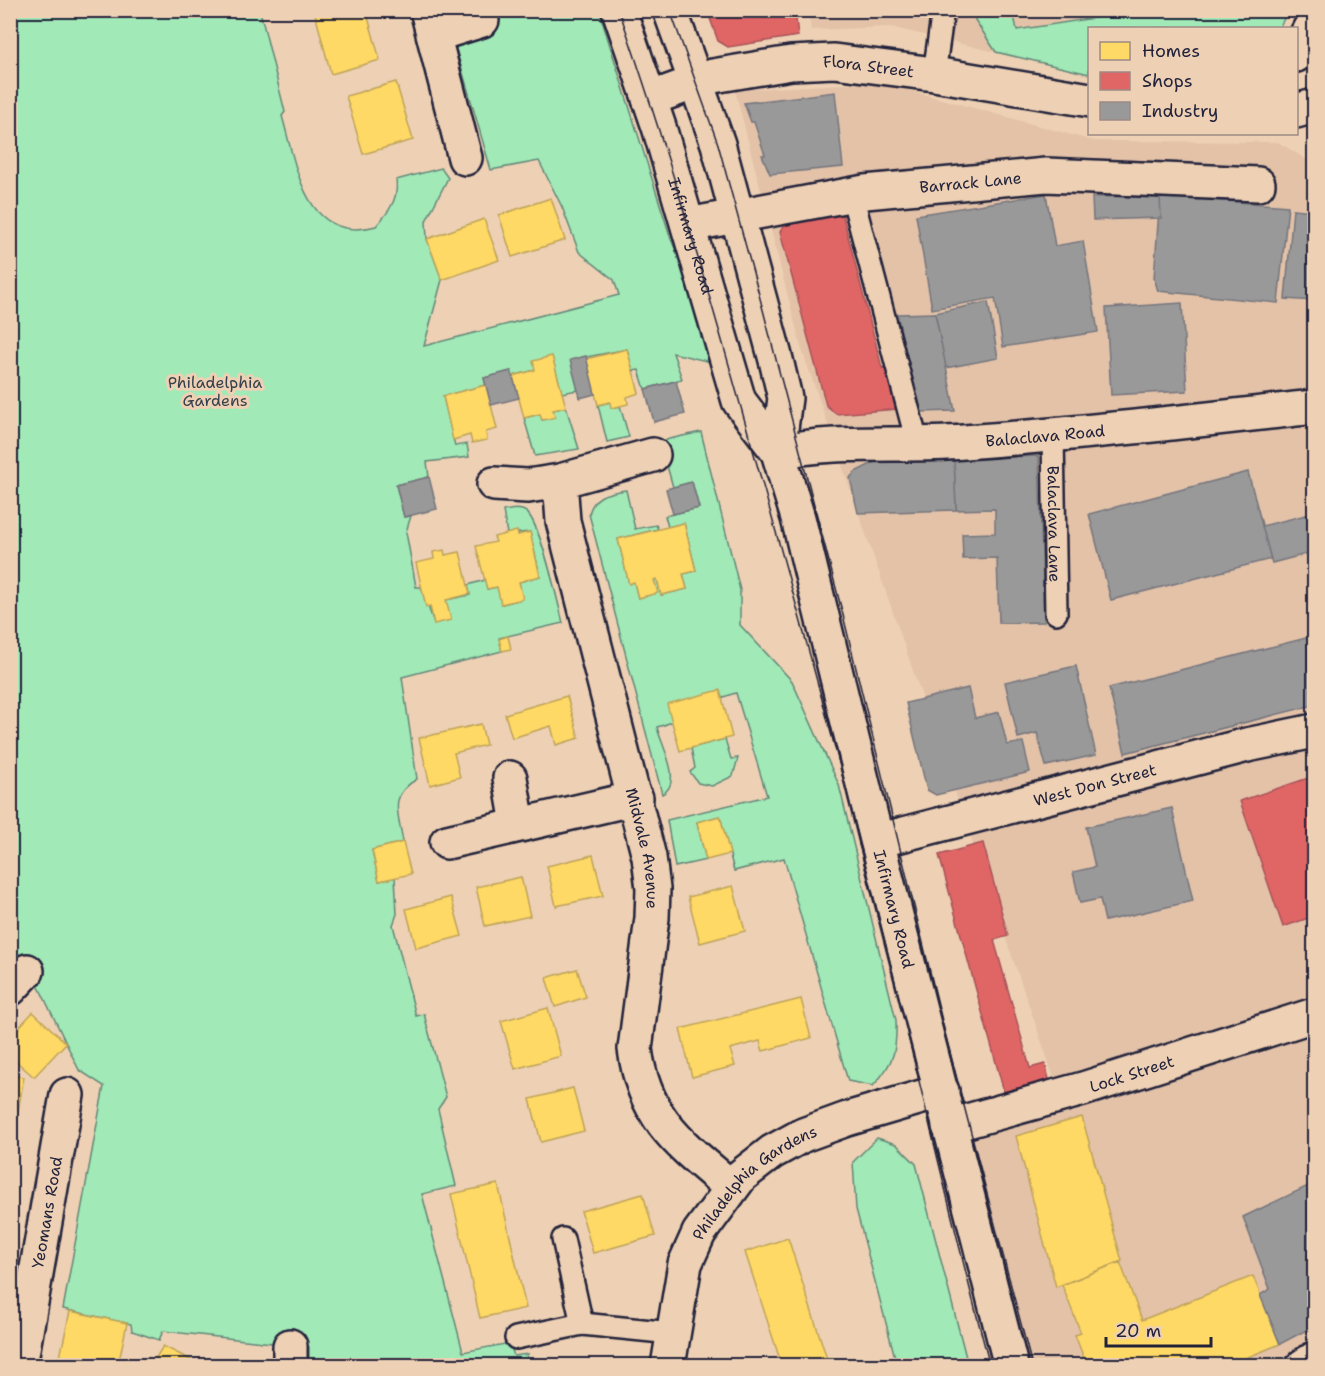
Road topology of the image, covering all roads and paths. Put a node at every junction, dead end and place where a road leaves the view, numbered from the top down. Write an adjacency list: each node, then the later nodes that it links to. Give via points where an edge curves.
1 (619, 10): 10 (street, Infirmary Road)
2 (670, 10): 9 (street, Infirmary Road)
3 (943, 10): 8 (lane)
4 (482, 20): 6 (street)
5 (1314, 21): 7 (street)
6 (431, 22): 14 (street)
7 (1298, 51)
8 (934, 74): 9 (street, Flora Street, via 823,62 780,65); 11 (street, Flora Street)
9 (697, 82): 10 (street, Flora Street); 17 (street, Infirmary Road)
10 (649, 99): 18 (street, Infirmary Road)
11 (1088, 100)
12 (1314, 106): 13 (street)
13 (1298, 110)
14 (465, 158)
15 (1258, 184): 16 (street, Barrack Lane, via 1046,175)
16 (852, 195): 17 (street, Barrack Lane); 21 (lane)
17 (736, 215): 18 (street, Barrack Lane); 22 (street, Infirmary Road, via 785,398)
18 (688, 225): 22 (street, Infirmary Road, via 740,401)
19 (1314, 407): 20 (street, Balaclava Road)
20 (1053, 436): 21 (street, Balaclava Road); 26 (lane, Balaclava Lane)
21 (918, 446): 22 (street, Balaclava Road, via 843,444)
22 (778, 452): 31 (street, Infirmary Road, via 830,644)
23 (653, 455): 24 (street)
24 (560, 481): 25 (street, via 528,486); 29 (street, Midvale Avenue, via 570,552)
25 (494, 484)
26 (1056, 613)
27 (1314, 731): 31 (street, West Don Street)
28 (510, 778): 30 (street)
29 (636, 798): 30 (street); 37 (street, Midvale Avenue, via 653,890 635,1049 638,1070 647,1101 666,1129)
30 (518, 824): 32 (street)
31 (877, 841): 34 (street, Infirmary Road)
32 (447, 842)
33 (1314, 1015): 36 (street, Lock Street, via 1083,1089)
34 (942, 1091): 36 (street, Infirmary Road); 37 (street, Philadelphia Gardens, via 803,1135 772,1152)
35 (67, 1095): 43 (street, Yeomans Road)
36 (949, 1126): 45 (street, Infirmary Road)
37 (731, 1187): 40 (street, Philadelphia Gardens, via 699,1233 685,1264)
38 (563, 1239): 39 (lane)
39 (582, 1324): 40 (lane); 41 (lane)
40 (672, 1333): 44 (street, Philadelphia Gardens)
41 (516, 1338)
42 (1314, 1359): 46 (street)
43 (20, 1365)
44 (668, 1365)
45 (1011, 1365)
46 (1303, 1365)

